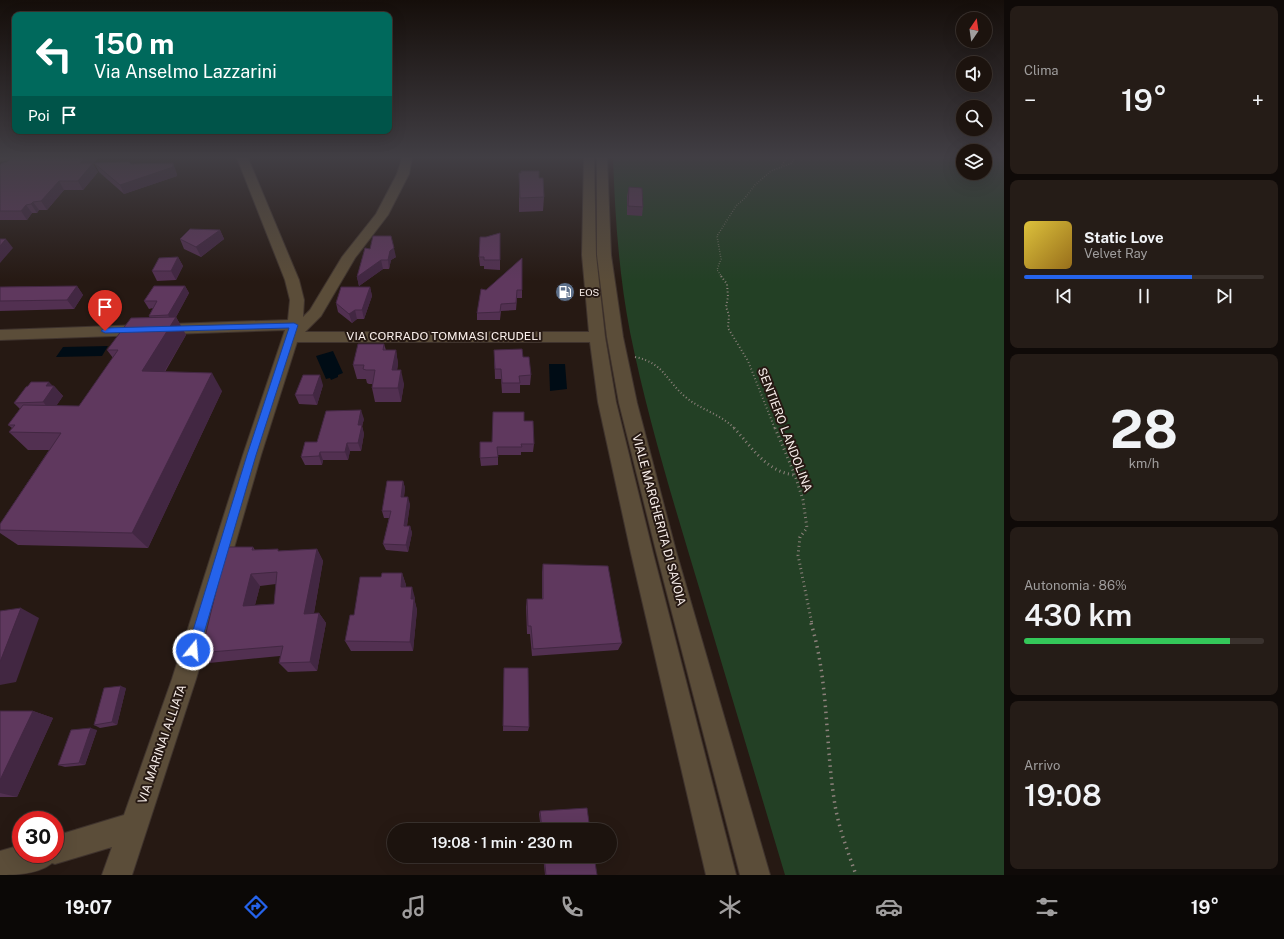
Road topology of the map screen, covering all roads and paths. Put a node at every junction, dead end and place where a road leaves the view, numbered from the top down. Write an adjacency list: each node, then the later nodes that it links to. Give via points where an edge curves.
1 (259, 199): 6 (street, via 292,280 297,300)
2 (390, 199): 6 (street, VIA MARINAI ALLIATA, via 382,215 350,257 316,313)
3 (589, 199): 8 (street, VIALE MARGHERITA DI SAVOIA, via 589,255)
4 (603, 199): 17 (street, VIALE MARGHERITA DI SAVOIA, via 604,255 615,337 628,403)
5 (744, 199): 10 (path, SENTIERO LANDOLINA, via 736,206 717,236 722,259 718,264 718,270 727,284 728,328 748,361)
6 (293, 331): 7 (street, VIA CORRADO TOMMASI CRUDELI, via 150,329); 8 (street, VIA CORRADO TOMMASI CRUDELI); 11 (street, VIA MARINAI ALLIATA, via 252,455 184,679)
7 (0, 335)
8 (597, 337): 16 (street, VIALE MARGHERITA DI SAVOIA, via 607,402)
9 (633, 357): 10 (path, via 645,358 659,365 680,393 695,405 728,423 753,452 769,464 788,475)
10 (795, 475): 18 (path, SENTIERO LANDOLINA, via 803,500 807,528 800,537 798,555 822,677 835,805)
11 (134, 826): 12 (street); 15 (street, VIA MARINAI ALLIATA)
12 (64, 847)
13 (12, 862): 14 (street)
14 (0, 866)
15 (117, 875)
16 (721, 875)
17 (755, 875)
18 (856, 875)

